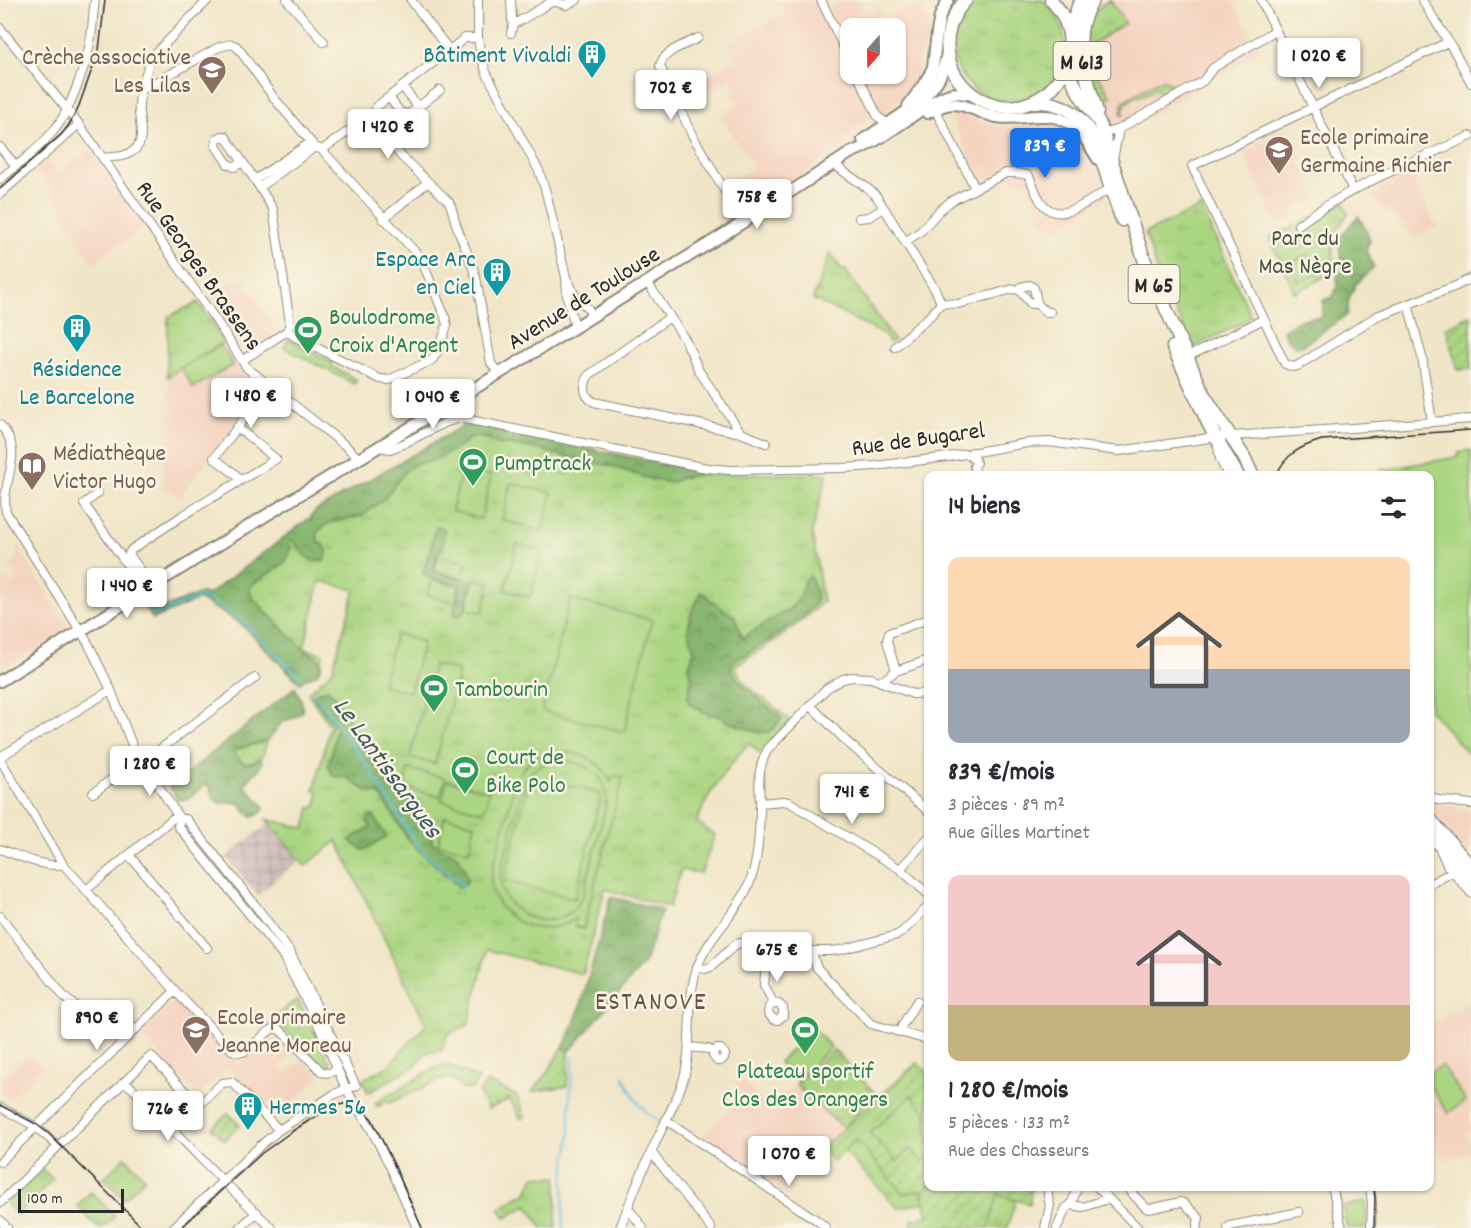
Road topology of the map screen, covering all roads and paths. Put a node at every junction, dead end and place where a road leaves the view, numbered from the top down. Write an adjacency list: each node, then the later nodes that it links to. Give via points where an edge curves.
1 (95, 0): 40 (street, via 90,42)
2 (208, 0): 32 (street, via 150,60)
3 (287, 0): 24 (street)
4 (411, 0): 26 (street)
5 (478, 0): 21 (street)
6 (511, 0): 16 (street)
7 (577, 0): 16 (street, via 566,5 553,1)
8 (821, 0): 23 (street)
9 (948, 0): 42 (main road, via 940,16 933,67)
10 (966, 0): 27 (main road, via 952,20)
11 (1051, 0): 20 (main road, via 1063,15)
12 (1084, 0): 20 (main road, M 613)
13 (1093, 0): 45 (main road, M 613, via 1084,15 1079,44)
14 (1261, 0): 18 (street)
15 (1422, 0): 25 (street)
16 (514, 22): 19 (street)
17 (0, 28): 40 (street, Rue Georges Brassens)
18 (1276, 30): 39 (street); 46 (street, via 1213,68 1203,81)
19 (511, 33)
20 (1069, 33): 28 (main road)
21 (478, 38): 26 (street, via 465,38); 69 (street, via 486,72 539,171)
22 (698, 38): 66 (street, via 665,56 660,66 691,133)
23 (840, 39)
24 (324, 42)
25 (1448, 42): 29 (street); 39 (street)
26 (449, 50): 31 (street)
27 (948, 52): 34 (main road, via 954,72); 42 (main road, Avenue de Toulouse, via 938,81)
28 (1066, 67): 36 (main road, via 1051,89); 45 (main road, M 65)
29 (1471, 83)
30 (862, 84): 43 (street, via 878,117)
31 (403, 87): 35 (street); 38 (street)
32 (141, 90): 49 (street, via 224,44 231,44); 51 (street, via 139,145 122,156)
33 (440, 90): 38 (street)
34 (974, 95): 36 (main road, via 1005,106); 42 (main road, Avenue de Toulouse, via 960,93 941,98)
35 (389, 97): 37 (street); 38 (street, via 404,114)
36 (1034, 102): 55 (main road, M 65, via 1061,106 1078,116)
37 (376, 107)
38 (418, 107)
39 (1314, 108): 61 (street); 81 (street, via 1192,166)
40 (67, 109): 44 (street, Rue Georges Brassens); 54 (street, via 52,132)
41 (935, 109): 42 (main road); 55 (main road, via 952,104 1000,118 1056,117 1083,135); 59 (street)
42 (904, 117): 43 (main road, Avenue de Toulouse); 50 (main road, Avenue de Toulouse)
43 (887, 123): 50 (main road, Avenue de Toulouse)
44 (80, 124): 51 (street, Rue Georges Brassens); 62 (street)
45 (1101, 127): 46 (street, via 1109,132); 55 (main road, M 65)
46 (1119, 129): 55 (street)
47 (1471, 135): 61 (street)
48 (0, 147): 54 (street)
49 (316, 147): 57 (street, via 368,117); 58 (street); 65 (street)
50 (850, 153): 53 (main road, Avenue de Toulouse)
51 (104, 158): 86 (street, Rue Georges Brassens)
52 (243, 162): 58 (street)
53 (835, 164): 63 (street, via 870,189); 66 (main road, Avenue de Toulouse)
54 (16, 166): 56 (street)
55 (1109, 167): 60 (main road, M 65); 85 (main road, M 65)
56 (0, 179)
57 (428, 182): 65 (street); 87 (street, via 452,207 475,272 491,363)
58 (258, 183): 83 (street, via 273,212 290,323)
59 (975, 188): 60 (street, via 1006,173 1025,174 1042,203 1061,212 1072,211); 68 (street, via 951,201)
60 (1111, 188): 95 (main road, M 65, via 1147,289)
61 (1353, 190): 67 (street)
62 (0, 194)
63 (884, 208): 64 (street, via 869,218); 68 (street)
64 (859, 218)
65 (383, 219): 83 (street, via 422,261 445,317 444,335 432,360 389,380 380,379)
66 (743, 222): 71 (main road, Avenue de Toulouse)
67 (1298, 225)
68 (905, 242): 74 (street)
69 (566, 277): 73 (street); 77 (street)
70 (1471, 278): 76 (street)
71 (647, 282): 79 (main road, Avenue de Toulouse); 80 (street)
72 (1019, 290): 74 (street, via 958,304); 75 (street, via 1031,304); 75 (street, via 1032,286)
73 (581, 302): 77 (street); 79 (street)
74 (941, 303): 84 (street)
75 (1036, 303): 78 (street)
76 (1407, 304): 81 (street, via 1377,316 1294,367 1285,364); 90 (street, via 1422,357)
77 (570, 307): 82 (street)
78 (1050, 312)
79 (592, 316): 82 (main road, Avenue de Toulouse)
80 (670, 317): 93 (street, via 699,371); 93 (street, via 589,375 586,394 603,404)
81 (1264, 319): 85 (street)
82 (575, 327): 87 (main road, Avenue de Toulouse)
83 (287, 331): 86 (street)
84 (895, 347)
85 (1187, 357): 94 (main road, M 65, via 1204,395)
86 (243, 360): 88 (street, Rue Georges Brassens)
87 (499, 374): 97 (main road, Avenue de Toulouse)
88 (269, 386): 92 (street); 99 (street, Rue Georges Brassens)
89 (1471, 418): 90 (street, Rue de Bugarel)
90 (1432, 422): 94 (street, Rue de Bugarel)
91 (0, 425): 108 (street, via 12,453 2,499 6,512)
92 (237, 427): 104 (street, via 214,458); 104 (street, via 276,459)
93 (741, 433): 96 (street)
94 (1230, 436): 95 (street, Rue de Bugarel); 103 (main road, M 65)
95 (1217, 437): 98 (street, Rue de Bugarel, via 1119,450 1048,442 1018,443); 101 (street); 102 (main road, M 65)
96 (766, 443)
97 (379, 447): 98 (street, Rue de Bugarel, via 390,449 460,418 692,466 729,470 854,467); 99 (main road, Avenue de Toulouse)
98 (972, 455): 100 (street)
99 (358, 459): 106 (main road, Avenue de Toulouse)
100 (975, 471)
101 (1226, 471)
102 (1235, 471)
103 (1250, 471)
104 (240, 480): 106 (street, via 134,546 129,554)
105 (98, 493): 106 (street, via 84,504)
106 (148, 588): 108 (main road, Avenue de Toulouse)
107 (924, 620): 110 (street, via 889,633 887,641)
108 (81, 630): 112 (main road, Avenue de Toulouse); 114 (street)
109 (924, 661): 110 (street)
110 (896, 671): 113 (street)
111 (255, 678): 118 (street)
112 (0, 681)
113 (882, 681): 115 (street, via 913,694); 116 (street, via 843,679)
114 (111, 690): 117 (street); 118 (street, via 128,738)
115 (924, 694)
116 (810, 705): 121 (street, via 768,749 759,773); 123 (street)
117 (0, 758): 130 (street)
118 (142, 761): 119 (street); 124 (street)
119 (93, 793)
120 (1434, 798): 122 (street)
121 (760, 803): 132 (street, via 789,802); 146 (street, via 757,855 751,880)
122 (1471, 804)
123 (924, 808)
124 (179, 817): 129 (street); 151 (street, via 186,819 255,905)
125 (1434, 824): 131 (main road)
126 (1434, 839): 133 (street); 135 (main road)
127 (924, 843): 132 (street)
128 (0, 849): 130 (street, via 49,865)
129 (129, 855): 136 (street); 142 (street)
130 (63, 864): 136 (street)
131 (1471, 867)
132 (900, 869): 137 (street)
133 (1452, 872): 134 (street); 138 (street)
134 (1434, 882)
135 (1471, 882)
136 (86, 890): 147 (street)
137 (924, 890)
138 (1471, 894)
139 (924, 911): 144 (street, via 897,935 840,950)
140 (0, 916): 150 (street)
141 (745, 944): 143 (street); 145 (street); 146 (street, via 735,945 708,969)
142 (207, 948)
143 (780, 951): 144 (street); 145 (street)
144 (814, 952): 152 (street, via 817,968 871,1024)
145 (766, 965): 149 (street, via 764,985)
146 (698, 967): 154 (street)
147 (175, 991): 156 (street, via 236,1052 248,1050 275,1028 322,1072 330,1073); 162 (street)
148 (917, 1001): 152 (street)
149 (774, 1004)
150 (74, 1005)
151 (318, 1017): 156 (street); 158 (street, via 356,1086)
152 (900, 1032): 153 (street)
153 (924, 1039)
154 (689, 1047): 155 (street); 161 (street, via 682,1082)
155 (714, 1052)
156 (337, 1067): 158 (street)
157 (122, 1084): 159 (street, via 151,1056); 163 (street, via 131,1087); 165 (street)
158 (346, 1089): 164 (street); 187 (street, via 391,1168)
159 (198, 1105): 163 (street); 164 (street, via 222,1083 232,1082)
160 (0, 1107): 162 (street)
161 (666, 1120): 166 (street); 191 (street)
162 (36, 1127): 165 (street); 167 (street)
163 (174, 1130): 168 (street)
164 (279, 1130): 168 (street)
165 (58, 1146): 176 (street)
166 (651, 1152): 179 (street); 190 (street)
167 (0, 1162)
168 (222, 1181): 180 (street); 184 (street)
169 (1048, 1191): 177 (street)
170 (1076, 1191): 178 (street)
171 (1101, 1191): 175 (street)
172 (1130, 1191): 195 (street, via 1149,1209 1185,1204 1199,1218)
173 (1333, 1191): 197 (street)
174 (1371, 1191): 198 (street)
175 (1108, 1198): 178 (street, via 1083,1207); 194 (street)
176 (0, 1203)
177 (1050, 1205): 178 (street, via 1057,1209); 192 (street)
178 (1068, 1206): 193 (street)
179 (628, 1208): 188 (street); 189 (street)
180 (256, 1212): 185 (street); 186 (street)
181 (1299, 1212): 196 (street)
182 (0, 1220): 183 (street)
183 (7, 1228)
184 (173, 1228)
185 (240, 1228)
186 (273, 1228)
187 (417, 1228)
188 (620, 1228)
189 (643, 1228)
190 (711, 1228)
191 (825, 1228)
192 (1045, 1228)
193 (1057, 1228)
194 (1138, 1228)
195 (1197, 1228)
196 (1228, 1228)
197 (1342, 1228)
198 (1371, 1228)

